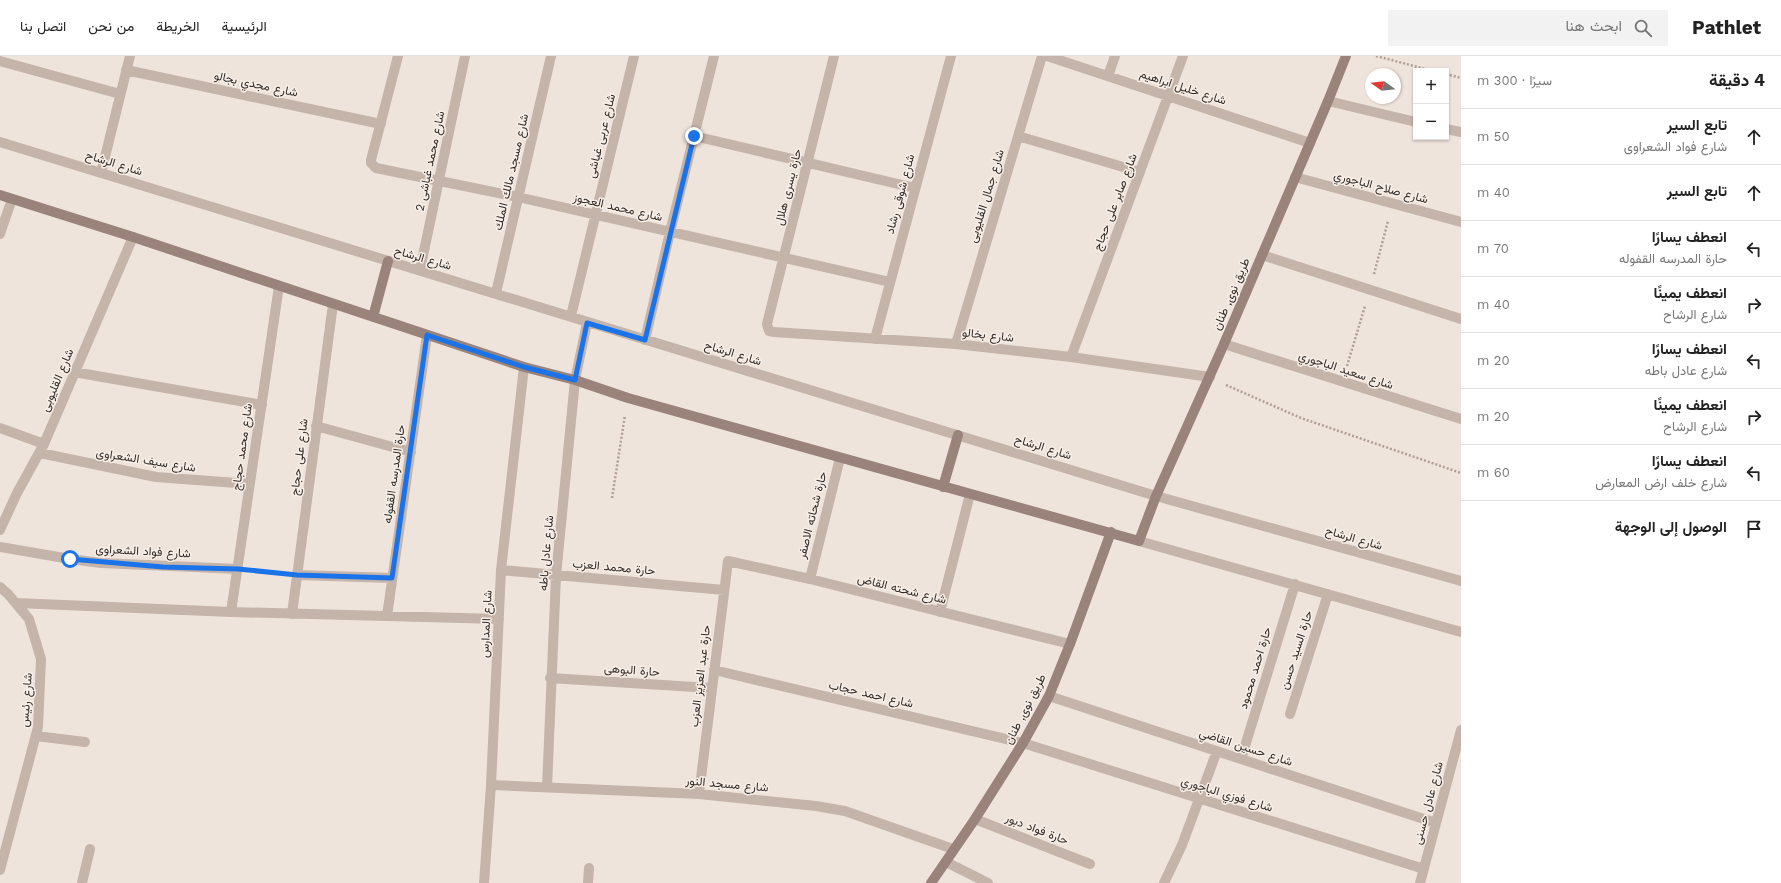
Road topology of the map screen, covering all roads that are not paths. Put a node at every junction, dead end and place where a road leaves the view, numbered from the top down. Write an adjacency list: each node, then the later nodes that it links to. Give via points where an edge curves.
1 (130, 56): 15 (street)
2 (398, 56): 21 (street)
3 (465, 56): 32 (street, شارع محمد غباشى 2)
4 (551, 56): 35 (street, شارع مسجد مالك الملك)
5 (634, 56): 37 (street, شارع عربى غباشى)
6 (714, 56): 24 (street)
7 (834, 56): 28 (street, حارة يسرى هلال)
8 (952, 56): 33 (street, شارع شوقى رشاد)
9 (1042, 56): 25 (street, شارع جمال القليوبى)
10 (1047, 56): 16 (street, شارع خليل ابراهيم)
11 (1115, 56): 16 (street)
12 (1183, 56): 18 (street, شارع صابر على حجاج)
13 (1346, 56): 19 (main road, طريق نوى, طنان)
14 (0, 61): 17 (street)
15 (126, 70): 17 (street); 21 (street, شارع مجدي بجالو)
16 (1108, 76): 18 (street, شارع خليل ابراهيم)
17 (120, 94): 30 (street)
18 (1168, 96): 27 (street, شارع خليل ابراهيم); 29 (street, شارع صابر على حجاج)
19 (1328, 101): 20 (street); 27 (main road, طريق نوى, طنان)
20 (1413, 121)
21 (381, 124): 32 (street, شارع محمد العجوز, via 371,163 376,168)
22 (1449, 130): 23 (street)
23 (1461, 132)
24 (694, 136): 28 (street); 39 (street)
25 (1018, 136): 29 (street); 58 (street, شارع جمال القليوبى)
26 (0, 142): 30 (street, شارع الرشاح)
27 (1310, 143): 31 (main road, طريق نوى, طنان)
28 (808, 163): 33 (street); 43 (street, حارة يسرى هلال)
29 (1140, 172): 60 (street, شارع صابر على حجاج)
30 (101, 173): 44 (street, شارع الرشاح)
31 (1295, 177): 38 (street, شارع صلاح الباجوري); 42 (main road, طريق نوى, طنان)
32 (439, 181): 35 (street, شارع محمد العجوز); 45 (street, شارع محمد غباشى 2)
33 (915, 188): 46 (street, شارع شوقى رشاد)
34 (0, 195): 36 (main road)
35 (518, 197): 37 (street, شارع محمد العجوز); 48 (street, شارع مسجد مالك الملك)
36 (12, 199): 40 (street); 41 (main road)
37 (596, 215): 39 (street, شارع محمد العجوز); 50 (street, شارع عربى غباشى)
38 (1461, 222)
39 (670, 232): 43 (street, شارع محمد العجوز); 57 (street)
40 (0, 234)
41 (133, 237): 47 (main road); 62 (street, شارع القليوبى)
42 (1262, 255): 52 (street); 59 (main road, طريق نوى, طنان)
43 (784, 258): 46 (street, شارع محمد العجوز); 54 (street, حارة يسرى هلال)
44 (388, 262): 45 (street, شارع الرشاح); 51 (main road)
45 (420, 270): 48 (street, شارع الرشاح)
46 (890, 282): 56 (street, شارع شوقى رشاد)
47 (279, 286): 49 (main road); 65 (street, شارع محمد حجاج)
48 (496, 293): 50 (street, شارع الرشاح)
49 (333, 304): 51 (main road); 67 (street, شارع على حجاج)
50 (571, 316): 53 (street, شارع الرشاح)
51 (373, 317): 55 (main road)
52 (1461, 319)
53 (587, 323): 57 (street, شارع الرشاح); 64 (street, شارع عادل باطه)
54 (767, 324): 56 (street, شارع بخالو, via 769,331 774,332)
55 (427, 335): 61 (main road); 71 (street, حارة المدرسه القفوله)
56 (875, 339): 58 (street, شارع بخالو)
57 (645, 340): 69 (street, شارع الرشاح)
58 (956, 344): 60 (street, شارع بخالو)
59 (1224, 344): 63 (main road, طريق نوى, طنان); 66 (street, شارع سعيد الباجوري)
60 (1070, 357): 63 (street, شارع بخالو)
61 (524, 367): 64 (main road); 83 (street, شارع المدارس)
62 (74, 372): 65 (street); 70 (street, شارع القليوبى)
63 (1210, 378): 76 (main road, طريق نوى, طنان)
64 (575, 380): 72 (main road, via 628,398); 85 (street, شارع عادل باطه)
65 (262, 404): 73 (street, شارع محمد حجاج)
66 (1461, 419)
67 (316, 426): 71 (street); 84 (street, شارع على حجاج)
68 (0, 428): 70 (street, شارع سيف الشعراوى)
69 (958, 435): 74 (main road); 76 (street, شارع الرشاح)
70 (42, 448): 73 (street, شارع سيف الشعراوى, via 156,477); 77 (street, شارع القليوبى)
71 (411, 452): 86 (street, حارة المدرسه القفوله)
72 (840, 458): 74 (main road); 87 (street, حارة شحاته الاصفر)
73 (250, 484): 82 (street, شارع محمد حجاج)
74 (943, 487): 75 (main road)
75 (970, 494): 78 (main road); 95 (street)
76 (1156, 496): 79 (main road, طريق نوى, طنان); 88 (street, شارع الرشاح)
77 (0, 530)
78 (1111, 532): 79 (main road); 100 (main road, طريق نوى, طنان)
79 (1139, 541): 89 (street)
80 (0, 547): 82 (street, شارع فواد الشعراوى, via 101,563)
81 (728, 561): 87 (street, شارع شحته القاض); 91 (street, حارة عبد العزيز العزب)
82 (238, 569): 94 (street, شارع محمد حجاج)
83 (501, 570): 85 (street, حارة محمد العزب); 98 (street, شارع المدارس)
84 (297, 575): 86 (street); 96 (street, شارع على حجاج)
85 (556, 576): 91 (street, حارة محمد العزب); 102 (street, شارع عادل باطه)
86 (392, 578): 97 (street, حارة المدرسه القفوله)
87 (810, 579): 95 (street, شارع شحته القاض)
88 (1461, 581)
89 (1295, 584): 92 (street); 111 (street, حارة احمد محمود)
90 (0, 587): 93 (street, شارع رئيس)
91 (724, 590): 101 (street, حارة عبد العزيز العزب)
92 (1328, 594): 99 (street); 105 (street, حارة السيد حسن)
93 (16, 604): 94 (street); 107 (street, شارع رئيس, via 30,619 41,659)
94 (232, 612): 96 (street)
95 (940, 612): 100 (street, شارع شحته القاض)
96 (292, 614): 97 (street)
97 (387, 616): 98 (street)
98 (499, 619): 112 (street, شارع المدارس)
99 (1461, 632)
100 (1070, 644): 104 (main road, طريق نوى, طنان)
101 (714, 670): 103 (street, حارة عبد العزيز العزب); 109 (street, شارع احمد حجاب)
102 (550, 678): 103 (street, حارة البوهى); 113 (street, شارع عادل باطه)
103 (711, 688): 114 (street, حارة عبد العزيز العزب)
104 (1049, 696): 109 (main road, طريق نوى, طنان); 110 (street, شارع حسين القاضي)
105 (1290, 714)
106 (1461, 730): 117 (street, شارع عادل حسنى)
107 (36, 736): 108 (street); 124 (street, شارع رئيس)
108 (85, 742)
109 (1023, 743): 115 (street, شارع فوزي الباجوري); 116 (main road, طريق نوى, طنان)
110 (1217, 751): 111 (street, شارع حسين القاضي); 115 (street)
111 (1241, 760): 117 (street, شارع حسين القاضي)
112 (491, 785): 113 (street, شارع مسجد النور); 126 (street, شارع المدارس)
113 (547, 787): 114 (street, شارع مسجد النور)
114 (699, 794): 119 (street, شارع مسجد النور, via 845,810)
115 (1200, 799): 123 (street, شارع فوزي الباجوري); 130 (street)
116 (975, 819): 119 (main road, طريق نوى, طنان); 121 (street, حارة فواد دبور)
117 (1436, 823): 123 (street, شارع عادل حسنى)
118 (90, 849): 125 (street)
119 (953, 849): 120 (main road, طريق نوى, طنان)
120 (946, 862): 128 (main road, طريق نوى, طنان); 129 (street)
121 (1090, 864)
122 (589, 868): 127 (street)
123 (1424, 869): 131 (street, شارع عادل حسنى)
124 (0, 870)
125 (82, 883)
126 (484, 883)
127 (588, 883)
128 (931, 883)
129 (988, 883)
130 (1164, 883)
131 (1420, 883)

